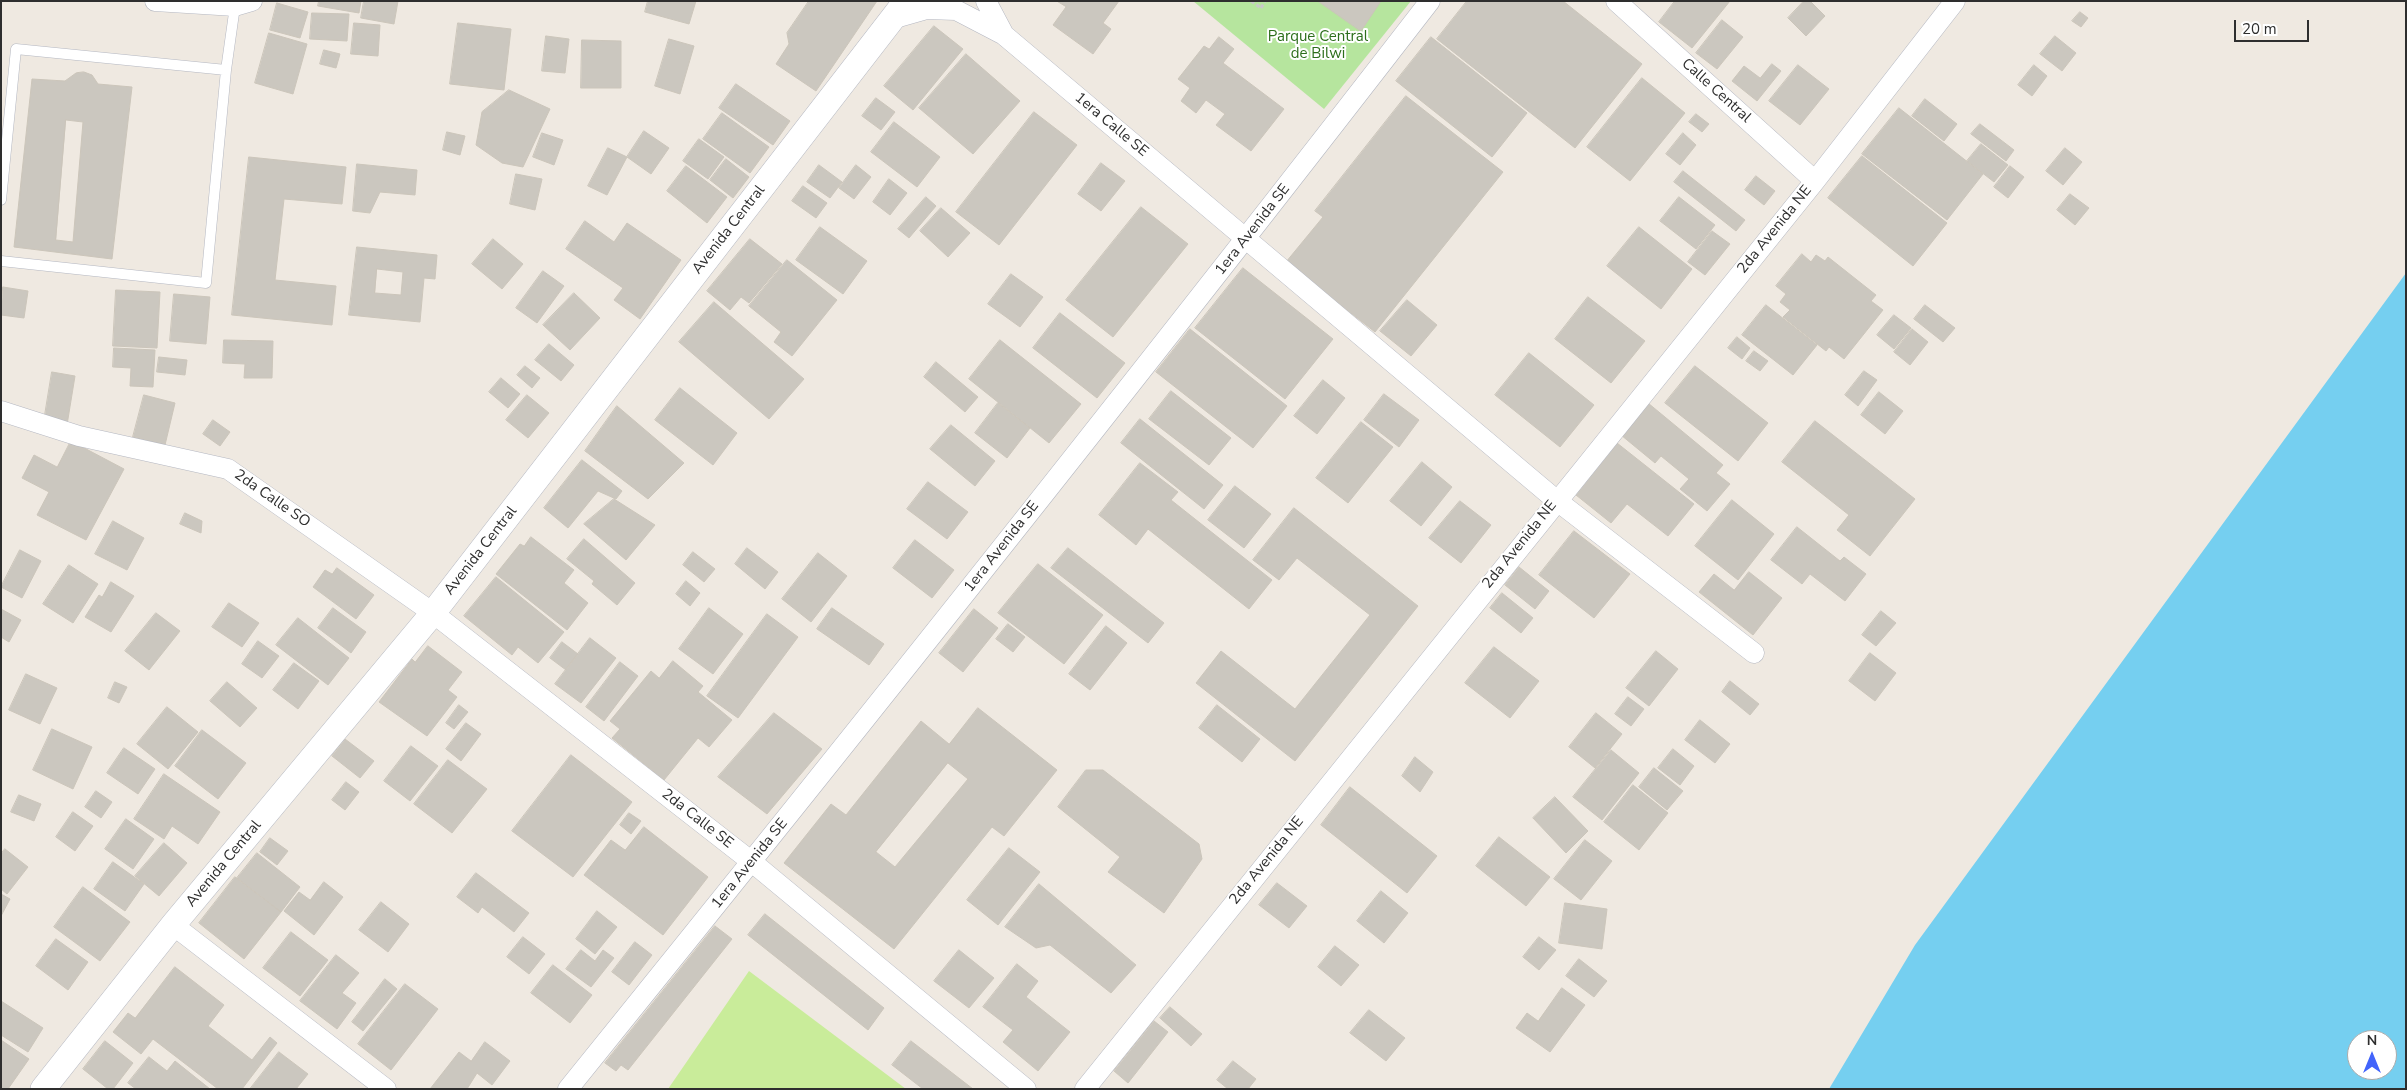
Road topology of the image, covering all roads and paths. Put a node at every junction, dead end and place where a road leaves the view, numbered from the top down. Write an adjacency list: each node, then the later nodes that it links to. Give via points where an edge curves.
1 (155, 1): 9 (street)
2 (986, 1): 12 (street, 1era Calle SE)
3 (1251, 1): 10 (path)
4 (1259, 1): 10 (path)
5 (1265, 1): 10 (path)
6 (1430, 1): 16 (street, 1era Avenida SE)
7 (1616, 1): 14 (street, Calle Central)
8 (1955, 1): 14 (street, 2da Avenida NE)
9 (243, 4): 13 (lane)
10 (1261, 8)
11 (899, 10): 12 (street, via 956,10); 20 (street, Avenida Central)
12 (1004, 35): 16 (street, 1era Calle SE)
13 (226, 70): 15 (lane, via 16,49); 17 (lane, via 206,284)
14 (1815, 181): 19 (street, 2da Avenida NE)
15 (1, 200)
16 (1246, 239): 19 (street, 1era Calle SE); 22 (street, 1era Avenida SE)
17 (1, 260)
18 (1, 411): 20 (street, 2da Calle SO, via 79,436 228,469)
19 (1556, 500): 21 (street, 1era Calle SE); 28 (street, 2da Avenida NE)
20 (433, 613): 22 (street, 2da Calle SE); 23 (street, Avenida Central)
21 (1754, 653)
22 (752, 862): 26 (street, 1era Avenida SE); 27 (street, 2da Calle SE)
23 (173, 925): 24 (street, Avenida Central); 25 (street)
24 (43, 1089)
25 (386, 1089)
26 (568, 1089)
27 (1026, 1089)
28 (1086, 1089)

